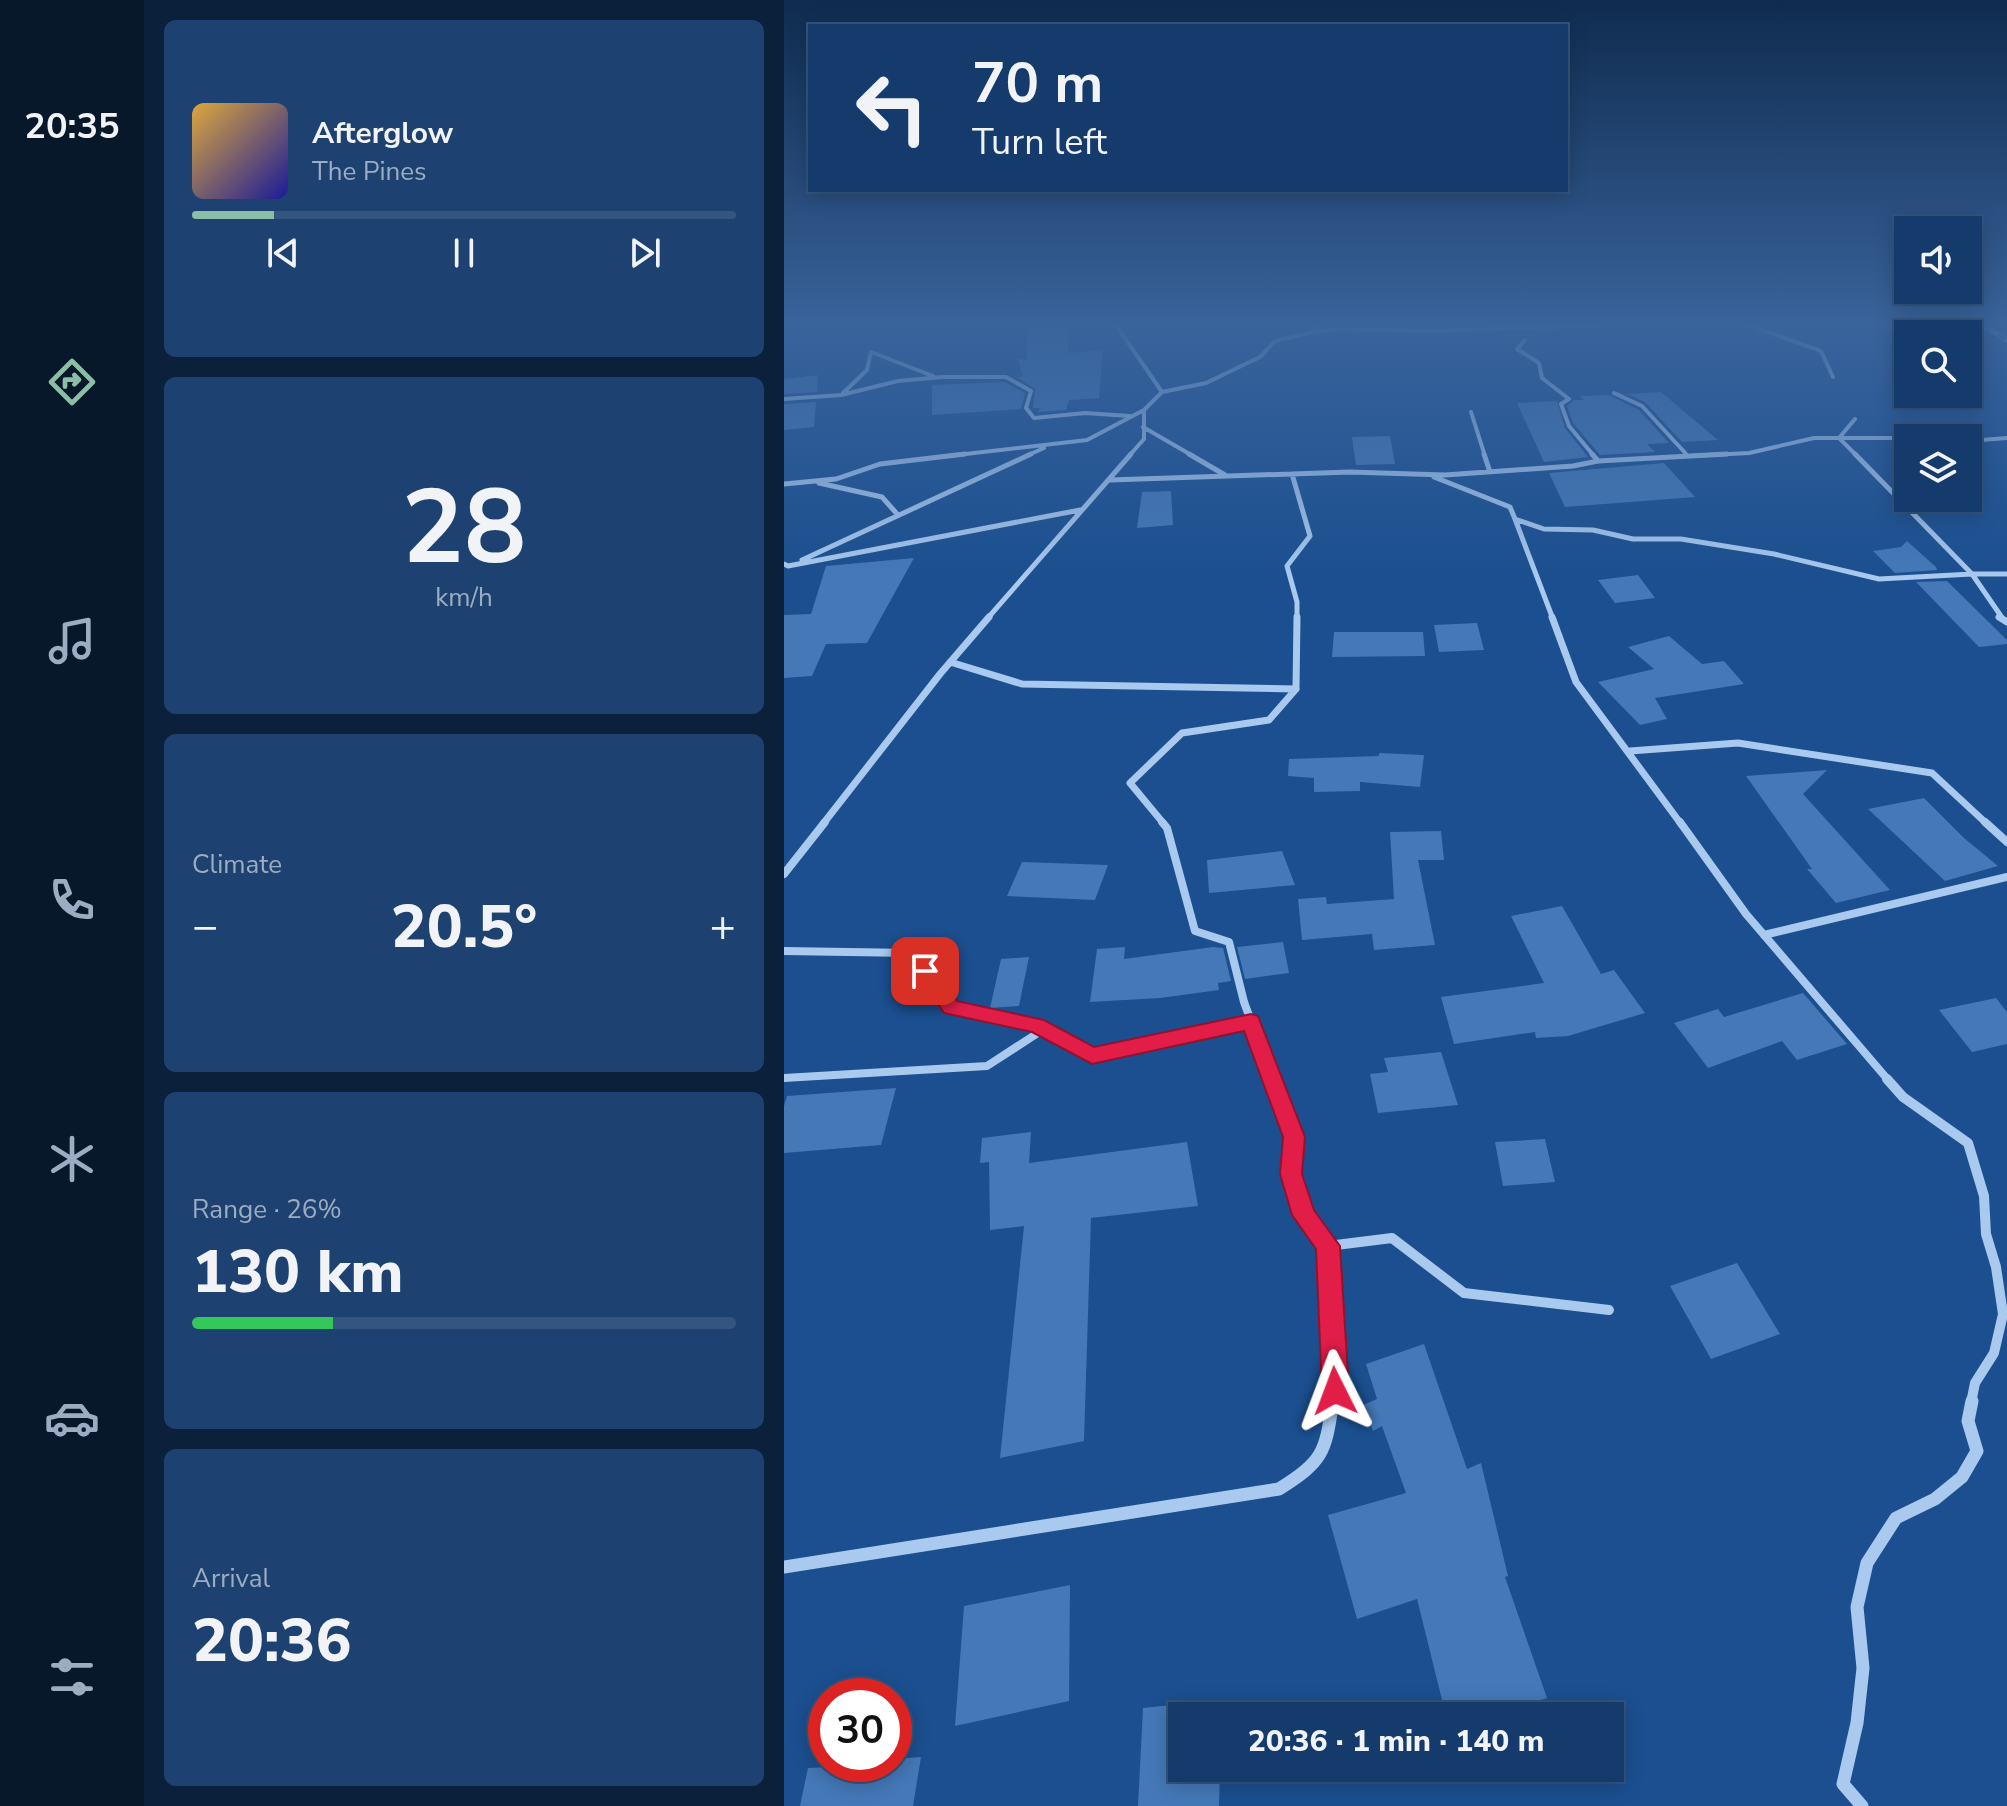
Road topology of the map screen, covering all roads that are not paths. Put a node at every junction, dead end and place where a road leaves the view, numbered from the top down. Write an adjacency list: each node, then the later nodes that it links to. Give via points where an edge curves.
1 (1027, 409): 6 (street, via 1034,418)
2 (1563, 409): 15 (street, via 1569,426)
3 (1645, 409): 14 (street)
4 (1144, 410): 6 (street); 8 (street)
5 (1471, 412): 16 (street)
6 (1130, 416): 13 (street, via 1087,440)
7 (1855, 419): 9 (street)
8 (1143, 427): 19 (street); 20 (street, via 1144,439)
9 (1839, 438): 10 (street); 14 (street, via 1814,438 1749,453); 27 (street)
10 (1894, 438)
11 (2007, 438): 12 (street)
12 (1982, 440)
13 (1052, 445): 21 (street, via 880,464); 24 (street)
14 (1688, 456): 15 (street)
15 (1598, 461): 16 (street)
16 (1490, 472): 18 (street)
17 (1292, 474): 18 (street); 19 (street); 31 (street, via 1310,536 1287,566 1297,602)
18 (1429, 475): 25 (street, via 1497,500 1510,507)
19 (1226, 476): 20 (street)
20 (1110, 480): 23 (street)
21 (815, 482): 22 (street); 24 (street, via 882,497)
22 (784, 484)
23 (1081, 510): 26 (street); 30 (street)
24 (898, 515): 26 (street)
25 (1515, 519): 27 (street, via 1544,529 1681,539 1774,554 1879,579); 32 (street, via 1576,682)
26 (785, 566)
27 (1972, 574): 28 (street); 29 (street)
28 (2007, 574)
29 (2007, 622)
30 (950, 662): 31 (street, via 1022,684); 34 (street)
31 (1296, 689): 38 (street, via 1269,720 1182,733 1130,783 1167,828 1195,931 1229,942)
32 (1630, 751): 33 (street, via 1738,743 1932,773); 36 (street)
33 (2007, 842)
34 (784, 874)
35 (2007, 877): 36 (street)
36 (1764, 935): 44 (street, via 1903,1097 1968,1143 1984,1196 1986,1234 2003,1314 1994,1353 1975,1383 1968,1421 1977,1451 1962,1477 1944,1492 1896,1518 1867,1563 1857,1607 1863,1668 1843,1784)
37 (784, 951): 39 (street, via 912,953 951,1007)
38 (1251, 1022): 39 (street, via 1092,1055); 41 (street, via 1294,1137 1291,1174 1304,1215)
39 (1044, 1029): 40 (street, via 987,1066)
40 (784, 1078)
41 (1328, 1246): 42 (street, via 1392,1238 1464,1293); 43 (street, via 1335,1391 1326,1446 1306,1472 1279,1489)
42 (1609, 1310)
43 (784, 1567)
44 (1862, 1806)

